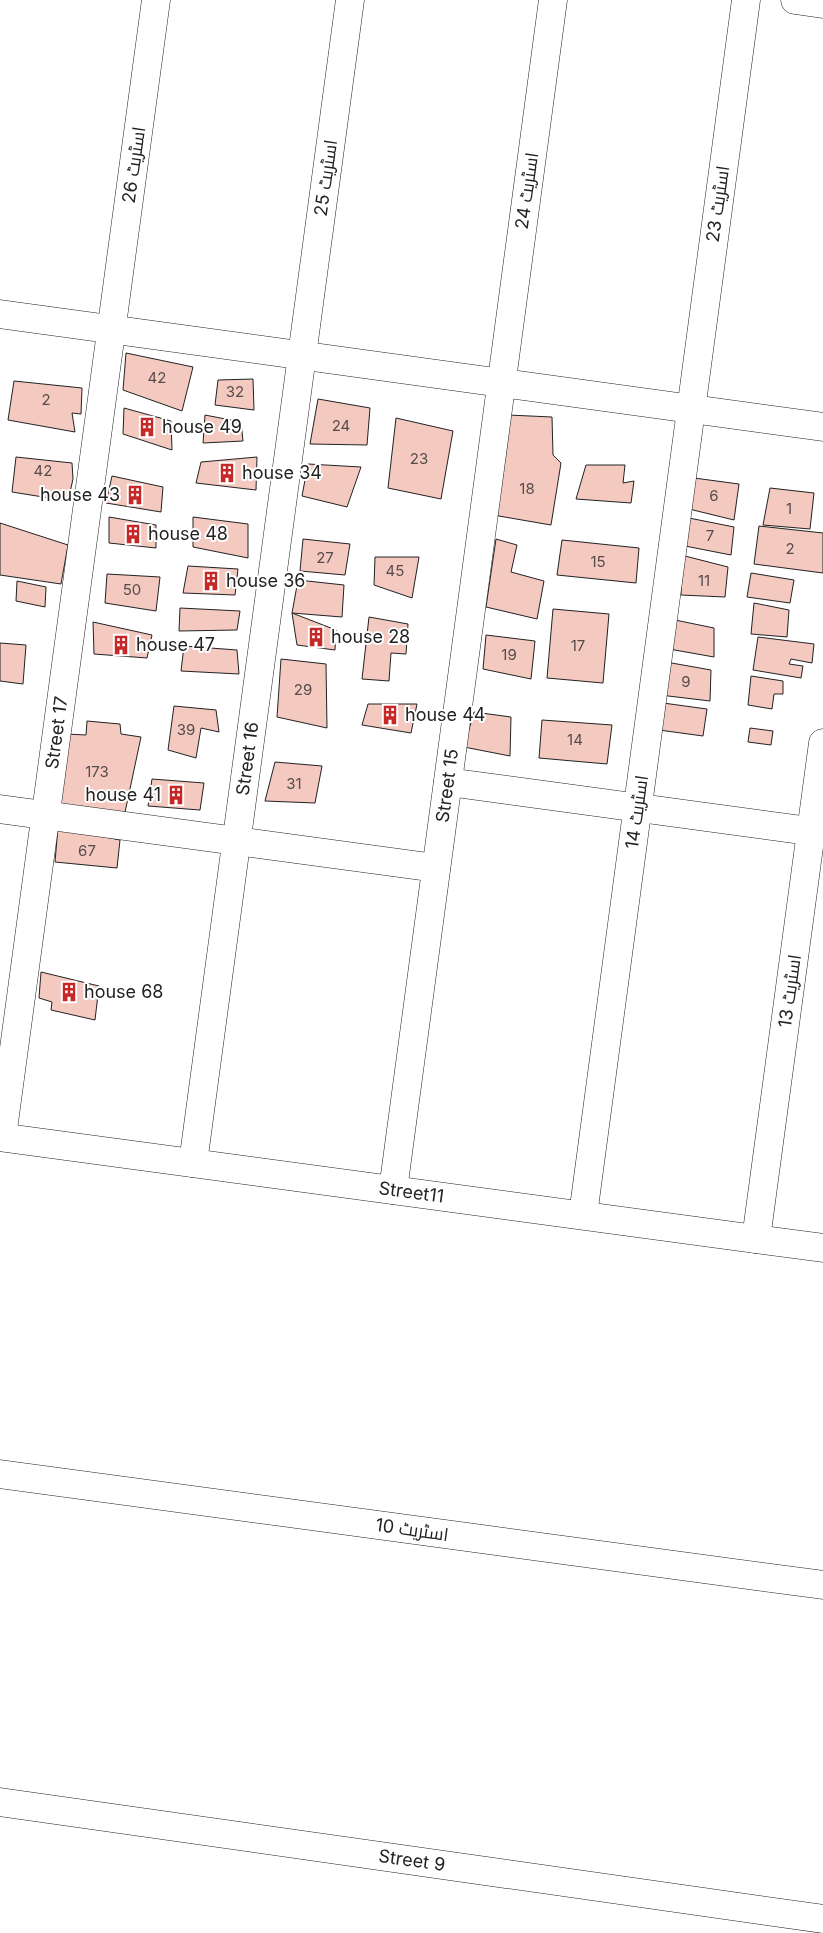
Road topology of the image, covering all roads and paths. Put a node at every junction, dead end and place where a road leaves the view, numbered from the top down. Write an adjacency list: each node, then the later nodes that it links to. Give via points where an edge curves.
1 (156, 0): 8 (street, اسٹریٹ 26)
2 (350, 0): 9 (street, اسٹریٹ 25)
3 (553, 0): 10 (street, اسٹریٹ 24)
4 (746, 0): 11 (street, اسٹریٹ 23)
5 (796, 0): 6 (street)
6 (823, 4)
7 (0, 314): 8 (street)
8 (112, 330): 9 (street); 17 (street, Street 17)
9 (302, 355): 10 (street); 19 (street, Street 16)
10 (502, 383): 11 (street); 14 (street, Street 15)
11 (691, 409): 12 (street); 15 (street, اسٹریٹ 14)
12 (823, 427)
13 (823, 743): 18 (street, اسٹریٹ 13)
14 (448, 782): 15 (street); 20 (street, Street 15)
15 (637, 808): 18 (street); 24 (street, اسٹریٹ 14)
16 (0, 809): 17 (street)
17 (46, 815): 19 (street); 21 (street, Street 17)
18 (817, 832): 25 (street, اسٹریٹ 13)
19 (237, 840): 20 (street); 22 (street, Street 16)
20 (436, 868): 23 (street, Street 15)
21 (1, 1137): 22 (street, Street11)
22 (193, 1163): 23 (street, Street11)
23 (393, 1190): 24 (street, Street11)
24 (583, 1216): 25 (street, Street11)
25 (756, 1239): 26 (street, Street11)
26 (823, 1248)
27 (0, 1474): 28 (street, اسٹریٹ 10)
28 (823, 1585)
29 (0, 1802): 30 (street, Street 9)
30 (823, 1919)

